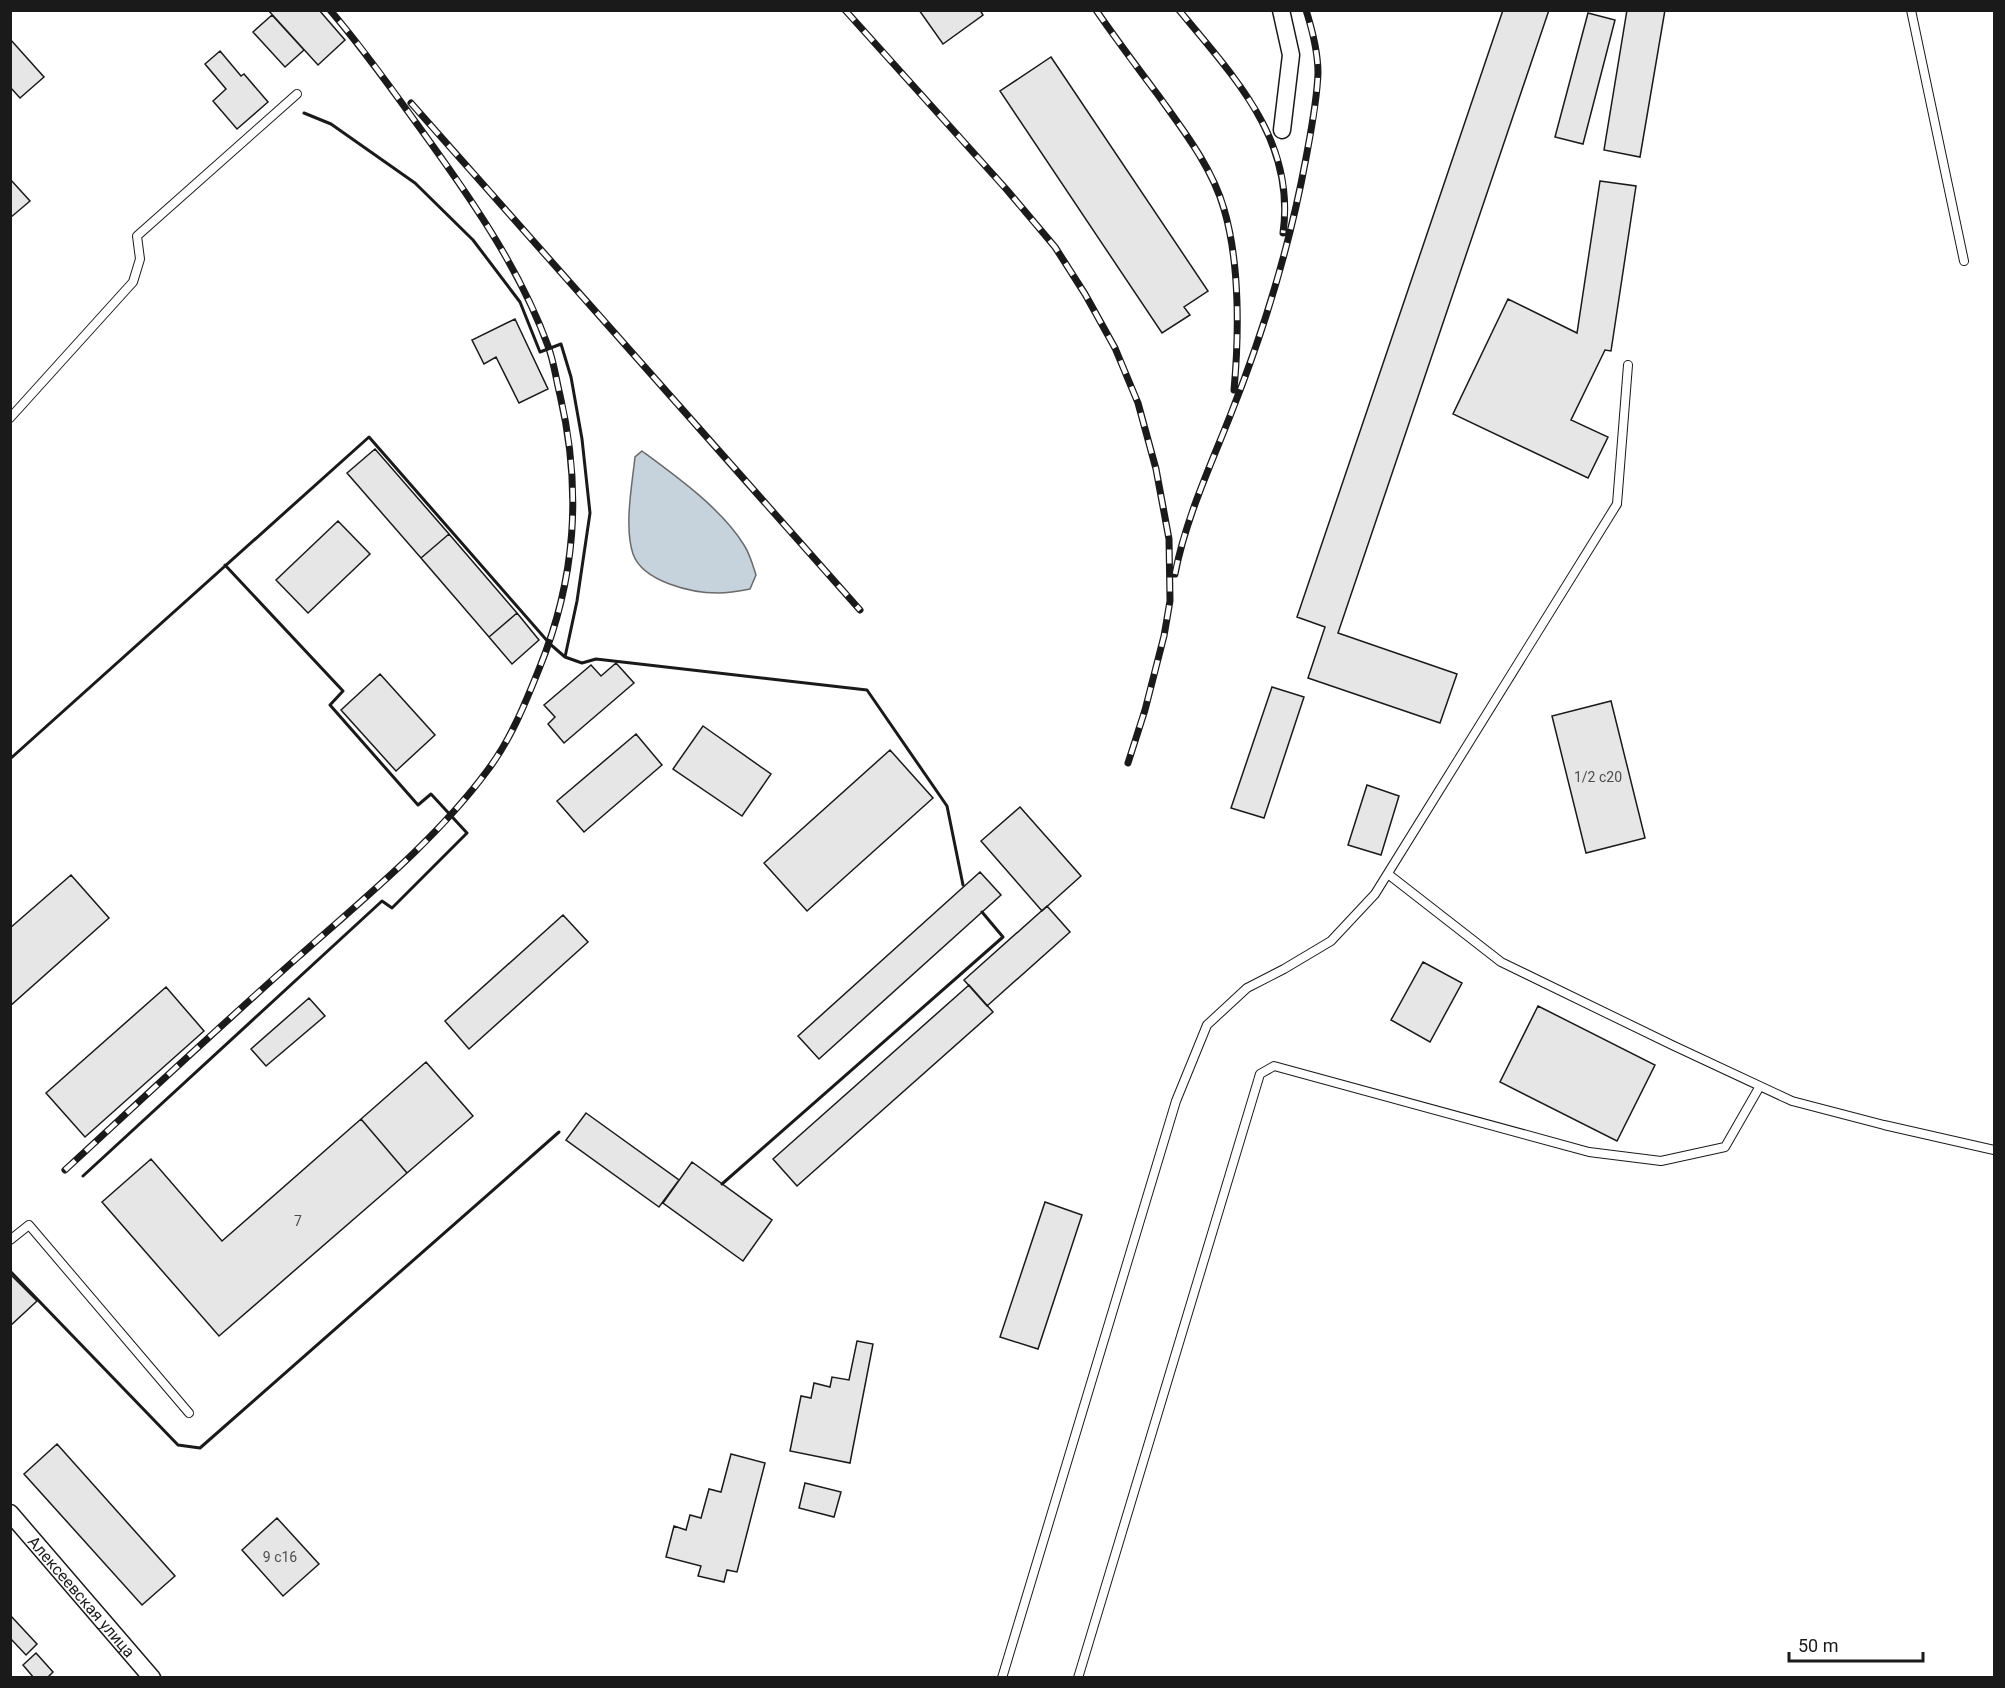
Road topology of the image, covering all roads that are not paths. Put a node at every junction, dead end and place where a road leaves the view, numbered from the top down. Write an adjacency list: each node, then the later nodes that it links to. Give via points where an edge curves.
1 (1281, 10): 4 (street, via 1291,55)
2 (1911, 10): 5 (lane)
3 (297, 94): 7 (lane, via 137,236 140,259 133,282)
4 (1282, 130)
5 (1964, 261)
6 (1628, 365): 8 (lane, via 1617,504)
7 (10, 418)
8 (1388, 874): 9 (lane, via 1501,962); 15 (lane, via 1375,894 1331,941 1247,988 1207,1025 1176,1101)
9 (1760, 1086): 10 (lane, via 1792,1101); 16 (lane, via 1725,1147 1661,1161 1589,1152 1274,1066 1260,1074)
10 (1995, 1150)
11 (10, 1240): 12 (lane, via 29,1225)
12 (189, 1413)
13 (10, 1513): 14 (street, Алексеевская улица)
14 (152, 1677)
15 (1002, 1677)
16 (1078, 1677)

